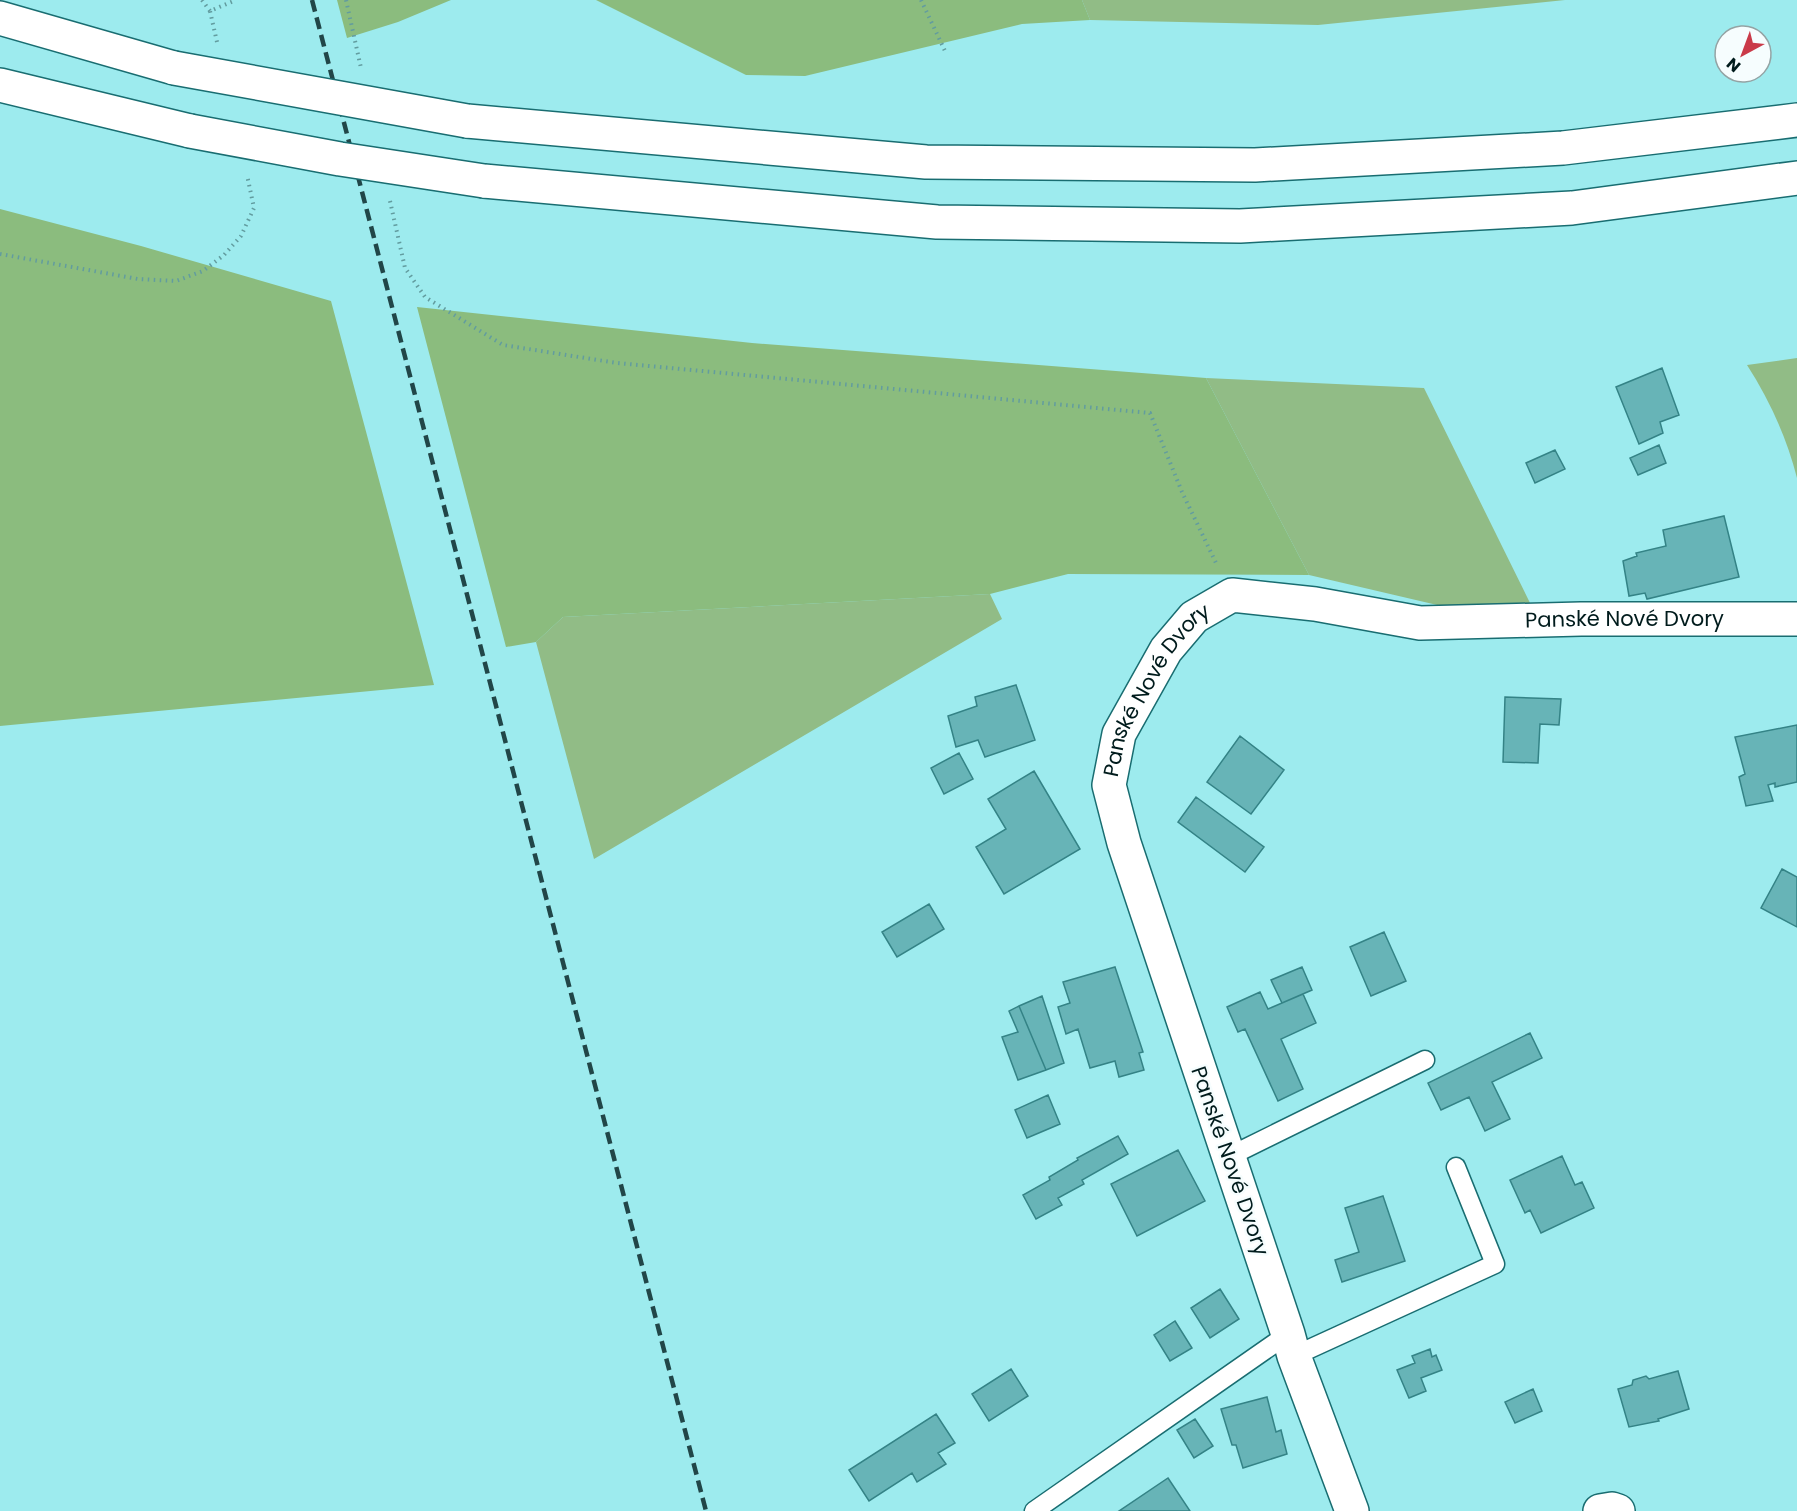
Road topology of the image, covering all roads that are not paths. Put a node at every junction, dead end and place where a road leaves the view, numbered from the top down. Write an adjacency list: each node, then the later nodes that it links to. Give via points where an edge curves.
1 (0, 18): 3 (main road, bridge, via 174,68 467,121 926,162 1255,165 1563,148)
2 (0, 85): 4 (main road, bridge, via 190,131 484,181 937,222 1240,226 1572,208)
3 (1797, 120)
4 (1797, 178)
5 (1797, 619): 7 (main road, Panské Nové Dvory, via 1420,623 1315,604 1232,595 1194,616 1166,650 1119,734 1108,785)
6 (1425, 1060): 7 (lane)
7 (1228, 1157): 9 (main road, Panské Nové Dvory)
8 (1456, 1167): 9 (lane, via 1495,1264)
9 (1291, 1345): 10 (lane); 11 (main road, Panské Nové Dvory)
10 (1034, 1511)
11 (1352, 1511)
12 (1600, 1511): 13 (main road)
13 (1618, 1511)

